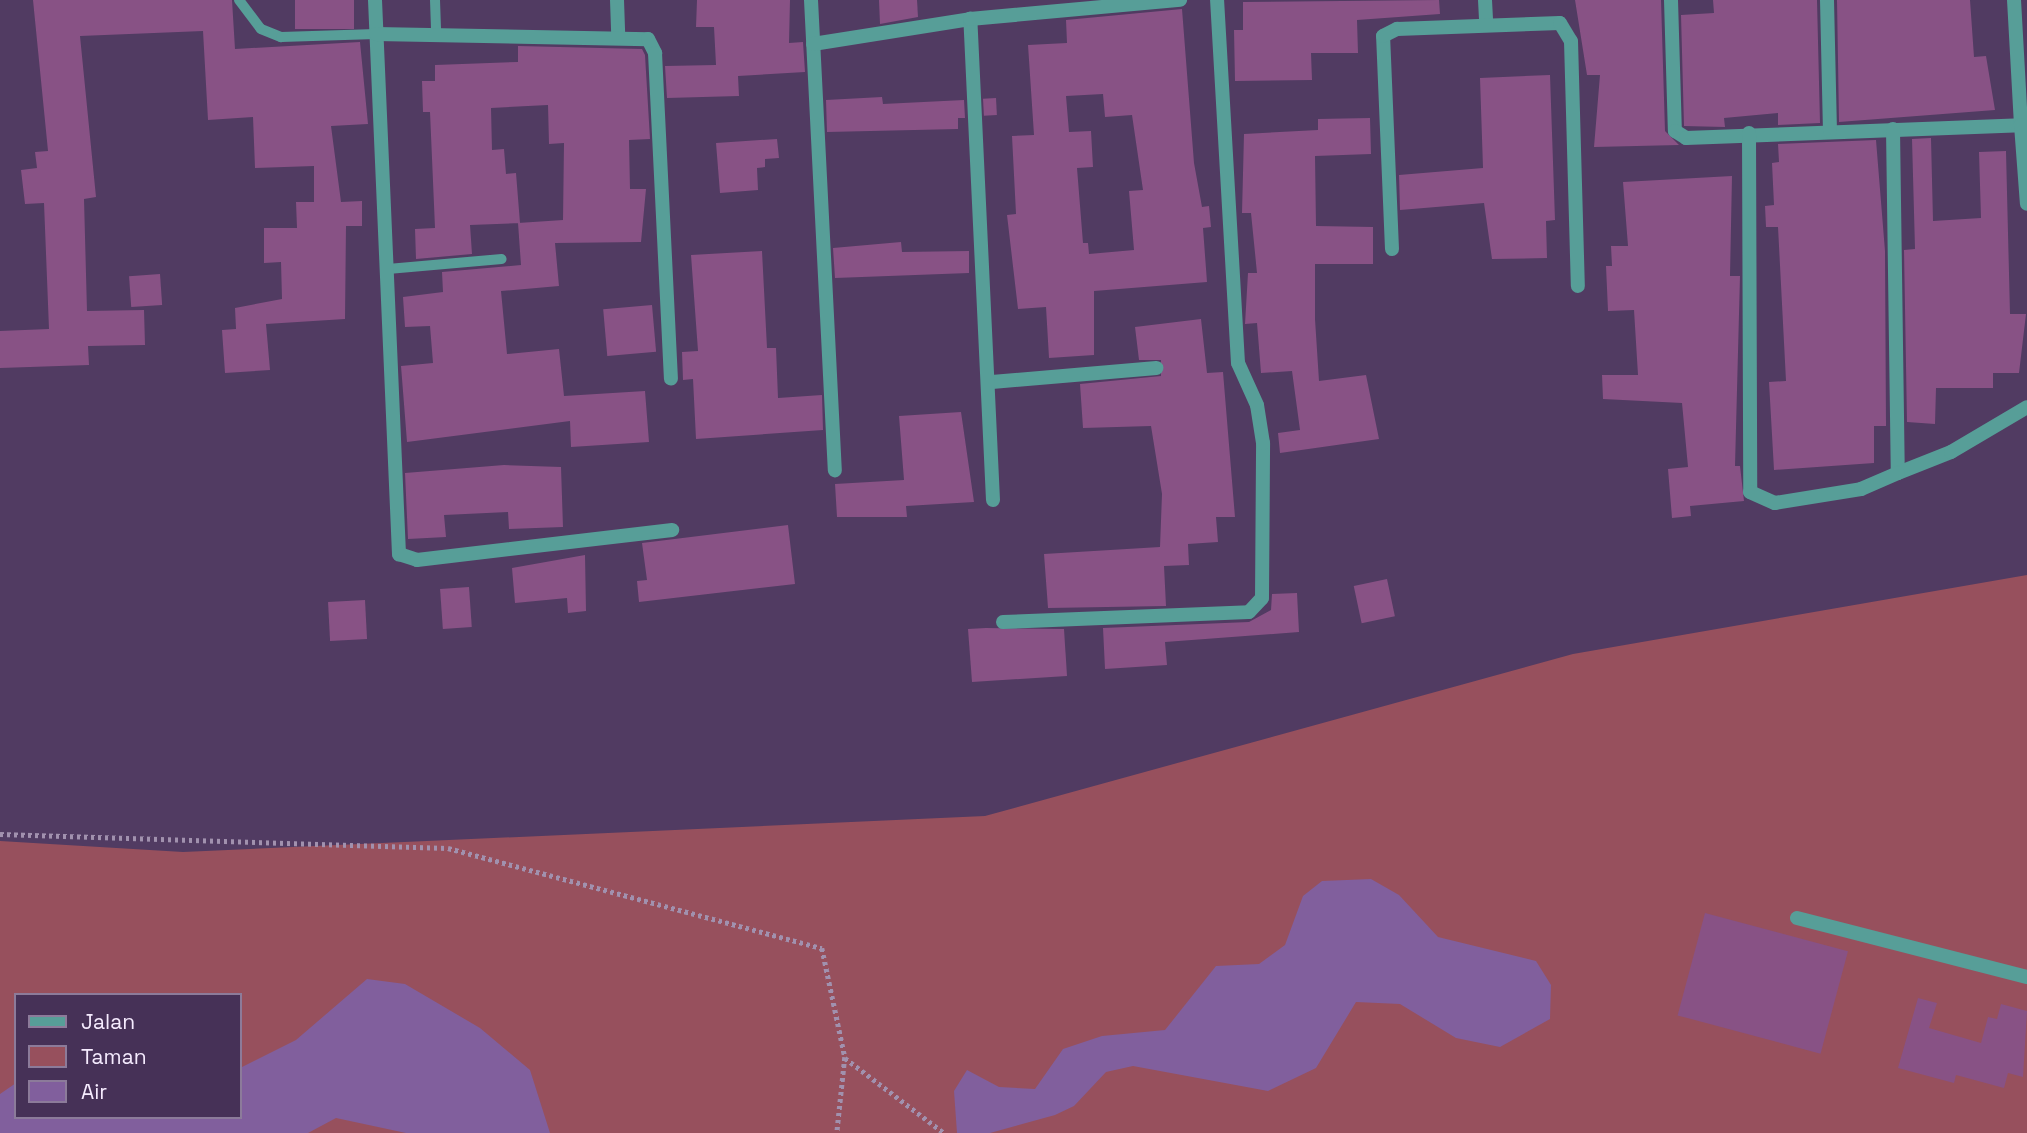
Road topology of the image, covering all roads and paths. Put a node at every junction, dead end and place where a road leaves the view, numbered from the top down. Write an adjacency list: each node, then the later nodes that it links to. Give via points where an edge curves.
1 (239, 0): 17 (lane, via 261,29 281,37)
2 (375, 0): 17 (street)
3 (435, 0): 16 (lane)
4 (617, 0): 18 (street)
5 (811, 0): 19 (street)
6 (996, 0): 13 (street)
7 (1180, 0): 13 (street)
8 (1217, 0): 37 (street, via 1238,363 1256,405 1263,443 1262,598 1249,612)
9 (1485, 0): 15 (street)
10 (1671, 0): 23 (street, via 1677,135)
11 (1827, 0): 22 (street)
12 (2014, 0): 20 (street)
13 (996, 16): 14 (street)
14 (970, 19): 19 (street); 31 (street)
15 (1486, 22): 25 (street, via 1397,29 1383,36); 28 (street, via 1560,23 1571,41)
16 (436, 31): 17 (street); 18 (street)
17 (376, 34): 27 (street)
18 (618, 35): 30 (street, via 648,38 655,53)
19 (813, 44): 33 (street)
20 (2021, 125): 21 (street); 24 (street)
21 (1893, 129): 22 (street); 34 (street)
22 (1830, 131): 23 (street)
23 (1749, 132): 34 (street, via 1750,492 1775,503 1861,489)
24 (2027, 204)
25 (1392, 248)
26 (502, 259): 27 (lane)
27 (388, 269): 36 (street, via 395,531 402,558)
28 (1578, 286)
29 (1156, 368): 31 (street)
30 (671, 379)
31 (992, 382): 35 (street)
32 (2027, 407): 34 (street, via 1951,452)
33 (835, 470)
34 (1898, 472)
35 (993, 500)
36 (672, 530)
37 (1003, 622)
38 (0, 834): 41 (path, via 448,848 619,890 822,948)
39 (1797, 918): 40 (street)
40 (2027, 977)
41 (845, 1057): 42 (path); 43 (path)
42 (837, 1133)
43 (944, 1133)

